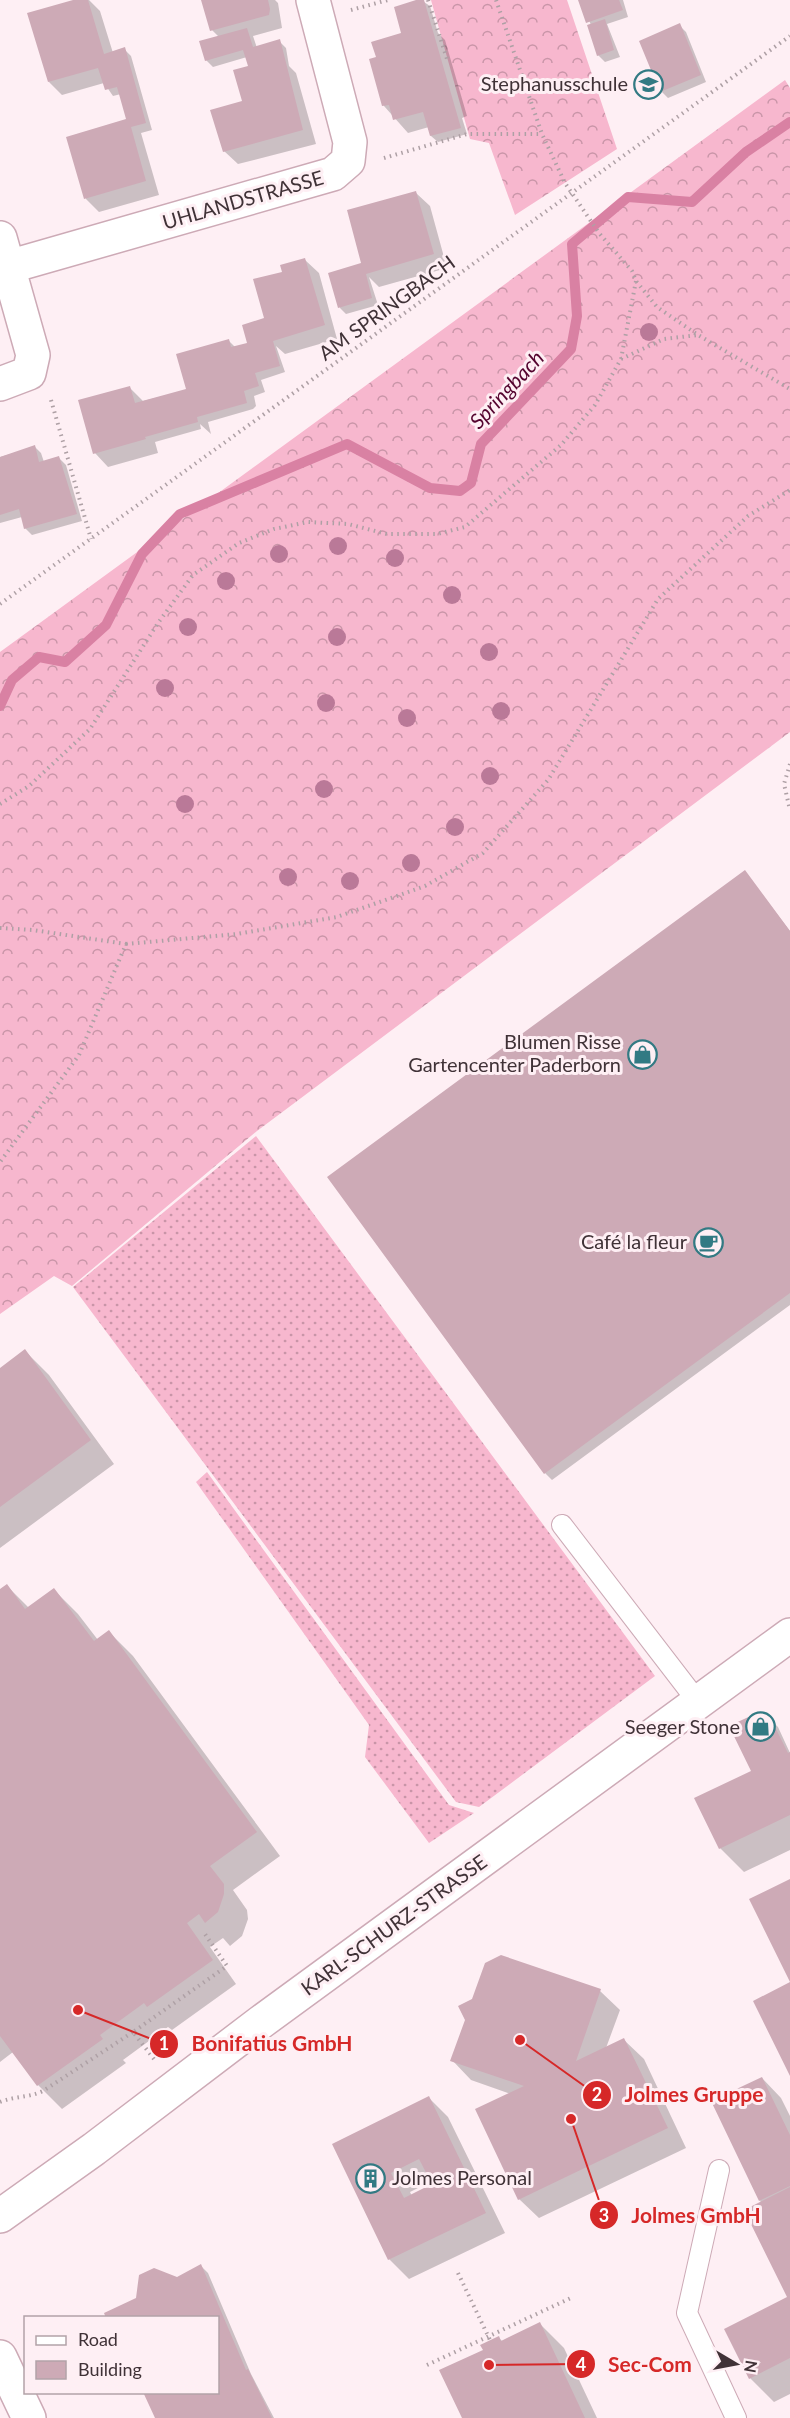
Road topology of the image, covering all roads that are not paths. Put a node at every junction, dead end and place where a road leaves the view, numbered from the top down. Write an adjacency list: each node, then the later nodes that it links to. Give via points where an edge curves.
1 (313, 0): 2 (street, UHLANDSTRASSE, via 350,142 348,161 333,174)
2 (4, 252): 3 (street, UHLANDSTRASSE, via 33,355)
3 (15, 378)
4 (562, 1526): 6 (lane)
5 (790, 1635): 6 (street, KARL-SCHURZ-STRASSE)
6 (699, 1702): 8 (street, KARL-SCHURZ-STRASSE)
7 (719, 2170): 11 (lane, via 687,2313)
8 (0, 2216)
9 (0, 2357): 10 (street)
10 (30, 2418)
11 (736, 2418)

